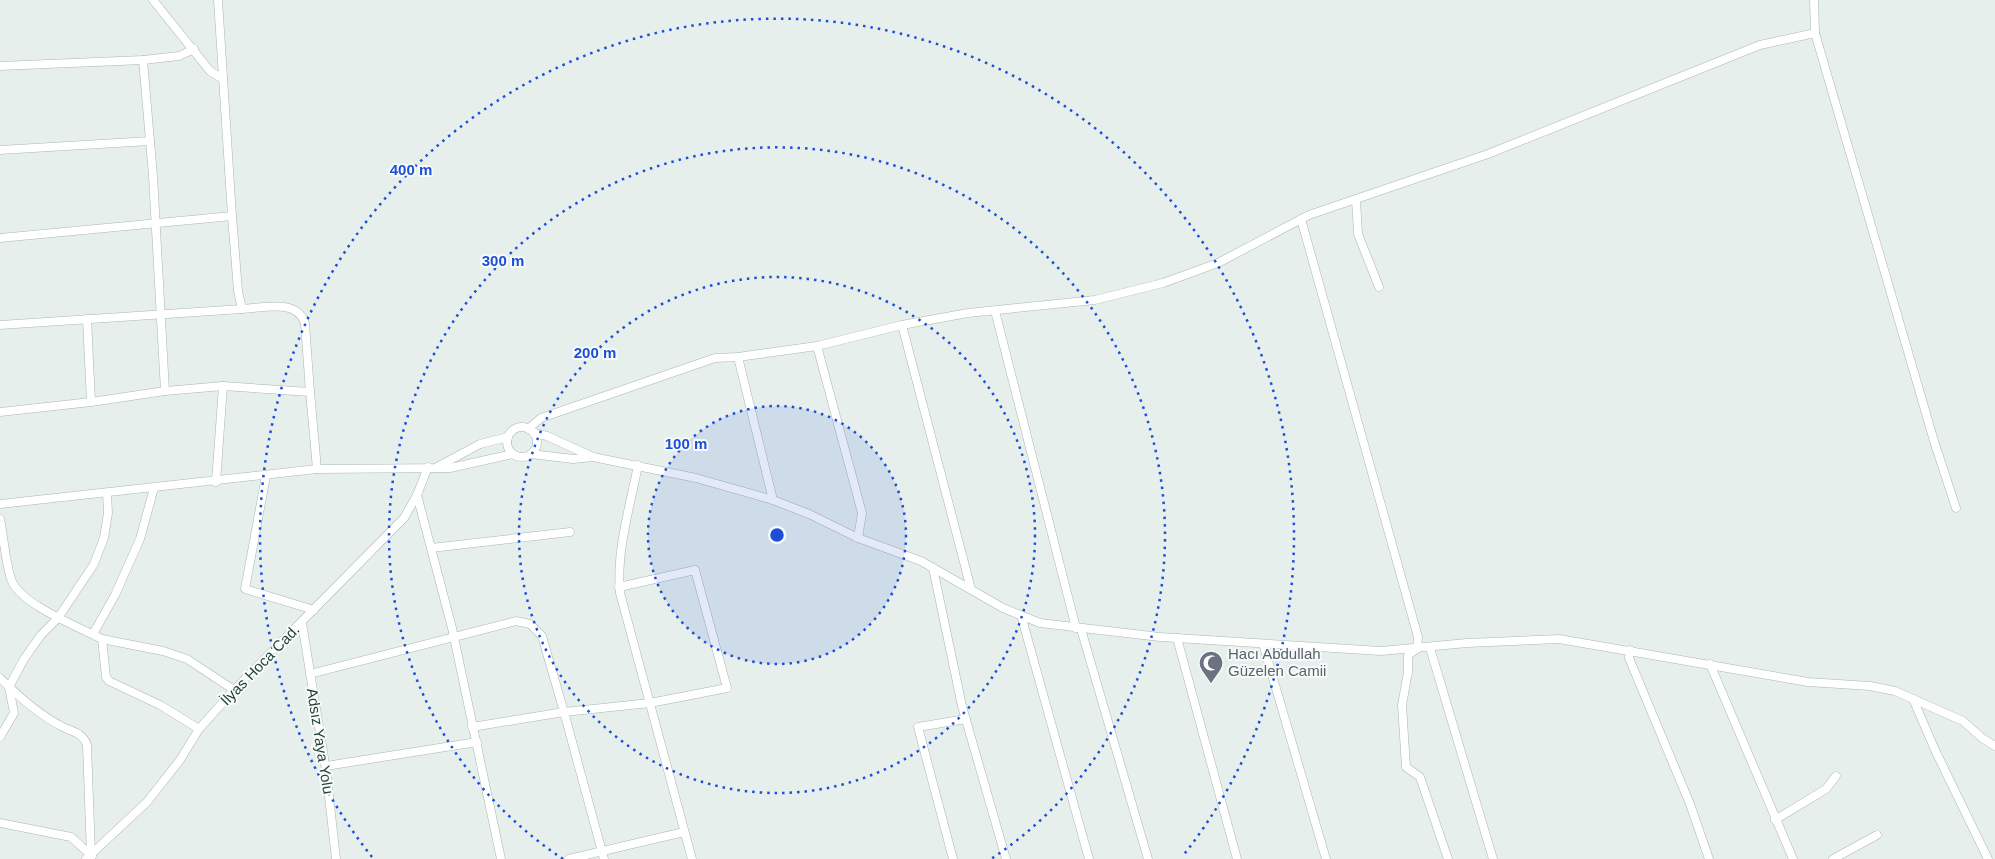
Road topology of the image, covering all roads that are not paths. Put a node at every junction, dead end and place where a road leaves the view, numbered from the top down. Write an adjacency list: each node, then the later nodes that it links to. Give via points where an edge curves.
1 (153, 0): 5 (street)
2 (218, 0): 8 (street)
3 (1814, 0): 4 (street)
4 (1815, 33): 11 (street, via 1760,45 1488,154); 46 (street)
5 (194, 49): 6 (street, via 179,56); 8 (street, via 210,71)
6 (143, 60): 7 (street); 9 (street)
7 (0, 66)
8 (223, 78): 12 (street)
9 (150, 141): 10 (street); 14 (street)
10 (0, 150)
11 (1356, 200): 13 (street); 16 (street, via 1358,234)
12 (232, 216): 14 (street); 17 (street)
13 (1301, 219): 18 (street, via 1218,263 1163,283 1095,300); 65 (street, via 1418,637)
14 (156, 224): 15 (street); 19 (street)
15 (0, 238)
16 (1379, 287)
17 (242, 309): 19 (street); 27 (street, via 290,307 302,315)
18 (995, 311): 22 (street); 58 (street)
19 (161, 314): 20 (street); 26 (street)
20 (87, 319): 21 (street); 28 (street)
21 (0, 325)
22 (902, 325): 23 (street); 53 (street)
23 (817, 346): 24 (street); 49 (street, via 862,513)
24 (738, 357): 30 (street, via 715,358 685,367 541,418); 44 (street)
25 (222, 386): 26 (street); 27 (street); 40 (street)
26 (165, 391): 28 (street)
27 (310, 392): 38 (street)
28 (91, 402): 29 (street)
29 (0, 412)
30 (531, 431): 31 (street, via 516,428); 33 (street, via 537,444); 34 (street)
31 (508, 436): 32 (street, via 507,444); 37 (street, via 480,444)
32 (512, 454): 33 (street, via 524,457); 37 (street, via 450,468)
33 (531, 454): 34 (street, via 573,459)
34 (593, 457): 35 (street)
35 (638, 465): 44 (street); 52 (street, via 621,554)
36 (428, 467): 37 (street); 38 (street); 43 (street, İlyas Hoca Cad.)
37 (437, 467)
38 (317, 469): 39 (street)
39 (266, 476): 40 (street); 54 (street, via 245,590)
40 (216, 482): 41 (street)
41 (154, 488): 42 (street); 59 (street, via 140,539)
42 (108, 493): 45 (street); 56 (street, via 104,538 94,564)
43 (417, 495): 50 (street); 54 (street, İlyas Hoca Cad., via 404,518)
44 (773, 500): 49 (street)
45 (0, 504)
46 (1956, 508)
47 (0, 519): 56 (street, via 11,579 17,591)
48 (570, 532): 50 (street)
49 (858, 538): 51 (street)
50 (430, 548): 60 (street)
51 (933, 568): 53 (street); 75 (street)
52 (619, 587): 73 (street); 73 (street, via 695,570 727,688)
53 (971, 590): 55 (street)
54 (314, 610): 57 (street, İlyas Hoca Cad.)
55 (1021, 615): 58 (street, via 1040,623); 95 (street)
56 (58, 618): 59 (street); 70 (street, via 41,635)
57 (302, 622): 68 (street, Adsız Yaya Yolu); 71 (street, İlyas Hoca Cad.)
58 (1078, 628): 61 (street); 96 (street)
59 (93, 634): 62 (street)
60 (454, 635): 68 (street); 74 (street, via 510,621 530,624 544,642); 76 (street)
61 (1177, 638): 63 (street); 97 (street)
62 (102, 639): 71 (street, via 187,659); 77 (street, via 109,681 160,705)
63 (1263, 644): 65 (street, via 1381,651); 98 (street)
64 (1430, 648): 65 (street); 66 (street, via 1559,639); 100 (street)
65 (1417, 649): 99 (street, via 1408,655 1402,704 1406,767 1420,777)
66 (1630, 650): 67 (street); 101 (street, via 1629,658 1690,804)
67 (1710, 664): 72 (street, via 1808,682 1870,686); 83 (street)
68 (310, 674): 81 (street, Adsız Yaya Yolu)
69 (0, 678): 70 (street)
70 (9, 687): 78 (street, via 14,713); 88 (street, via 46,718 85,739)
71 (234, 690): 77 (street, İlyas Hoca Cad.)
72 (1913, 698): 80 (street, via 1964,721); 104 (street)
73 (650, 702): 74 (street); 85 (street)
74 (564, 712): 76 (street); 87 (street)
75 (966, 719): 93 (street, via 918,727); 94 (street)
76 (472, 727): 79 (street)
77 (199, 729): 88 (street, İlyas Hoca Cad., via 180,760 147,802)
78 (0, 737)
79 (476, 742): 81 (street); 90 (street)
80 (1995, 746)
81 (326, 766): 89 (street, Adsız Yaya Yolu)
82 (1836, 776): 83 (street, via 1826,789)
83 (1775, 820): 102 (street)
84 (0, 823): 88 (street, via 71,837)
85 (684, 832): 87 (street); 92 (street)
86 (1877, 835): 103 (street)
87 (602, 855): 91 (street)
88 (90, 858)
89 (336, 859)
90 (501, 859)
91 (569, 859)
92 (692, 859)
93 (953, 859)
94 (1006, 859)
95 (1089, 859)
96 (1148, 859)
97 (1237, 859)
98 (1326, 859)
99 (1448, 859)
100 (1493, 859)
101 (1709, 859)
102 (1794, 859)
103 (1833, 859)
104 (1988, 859)

